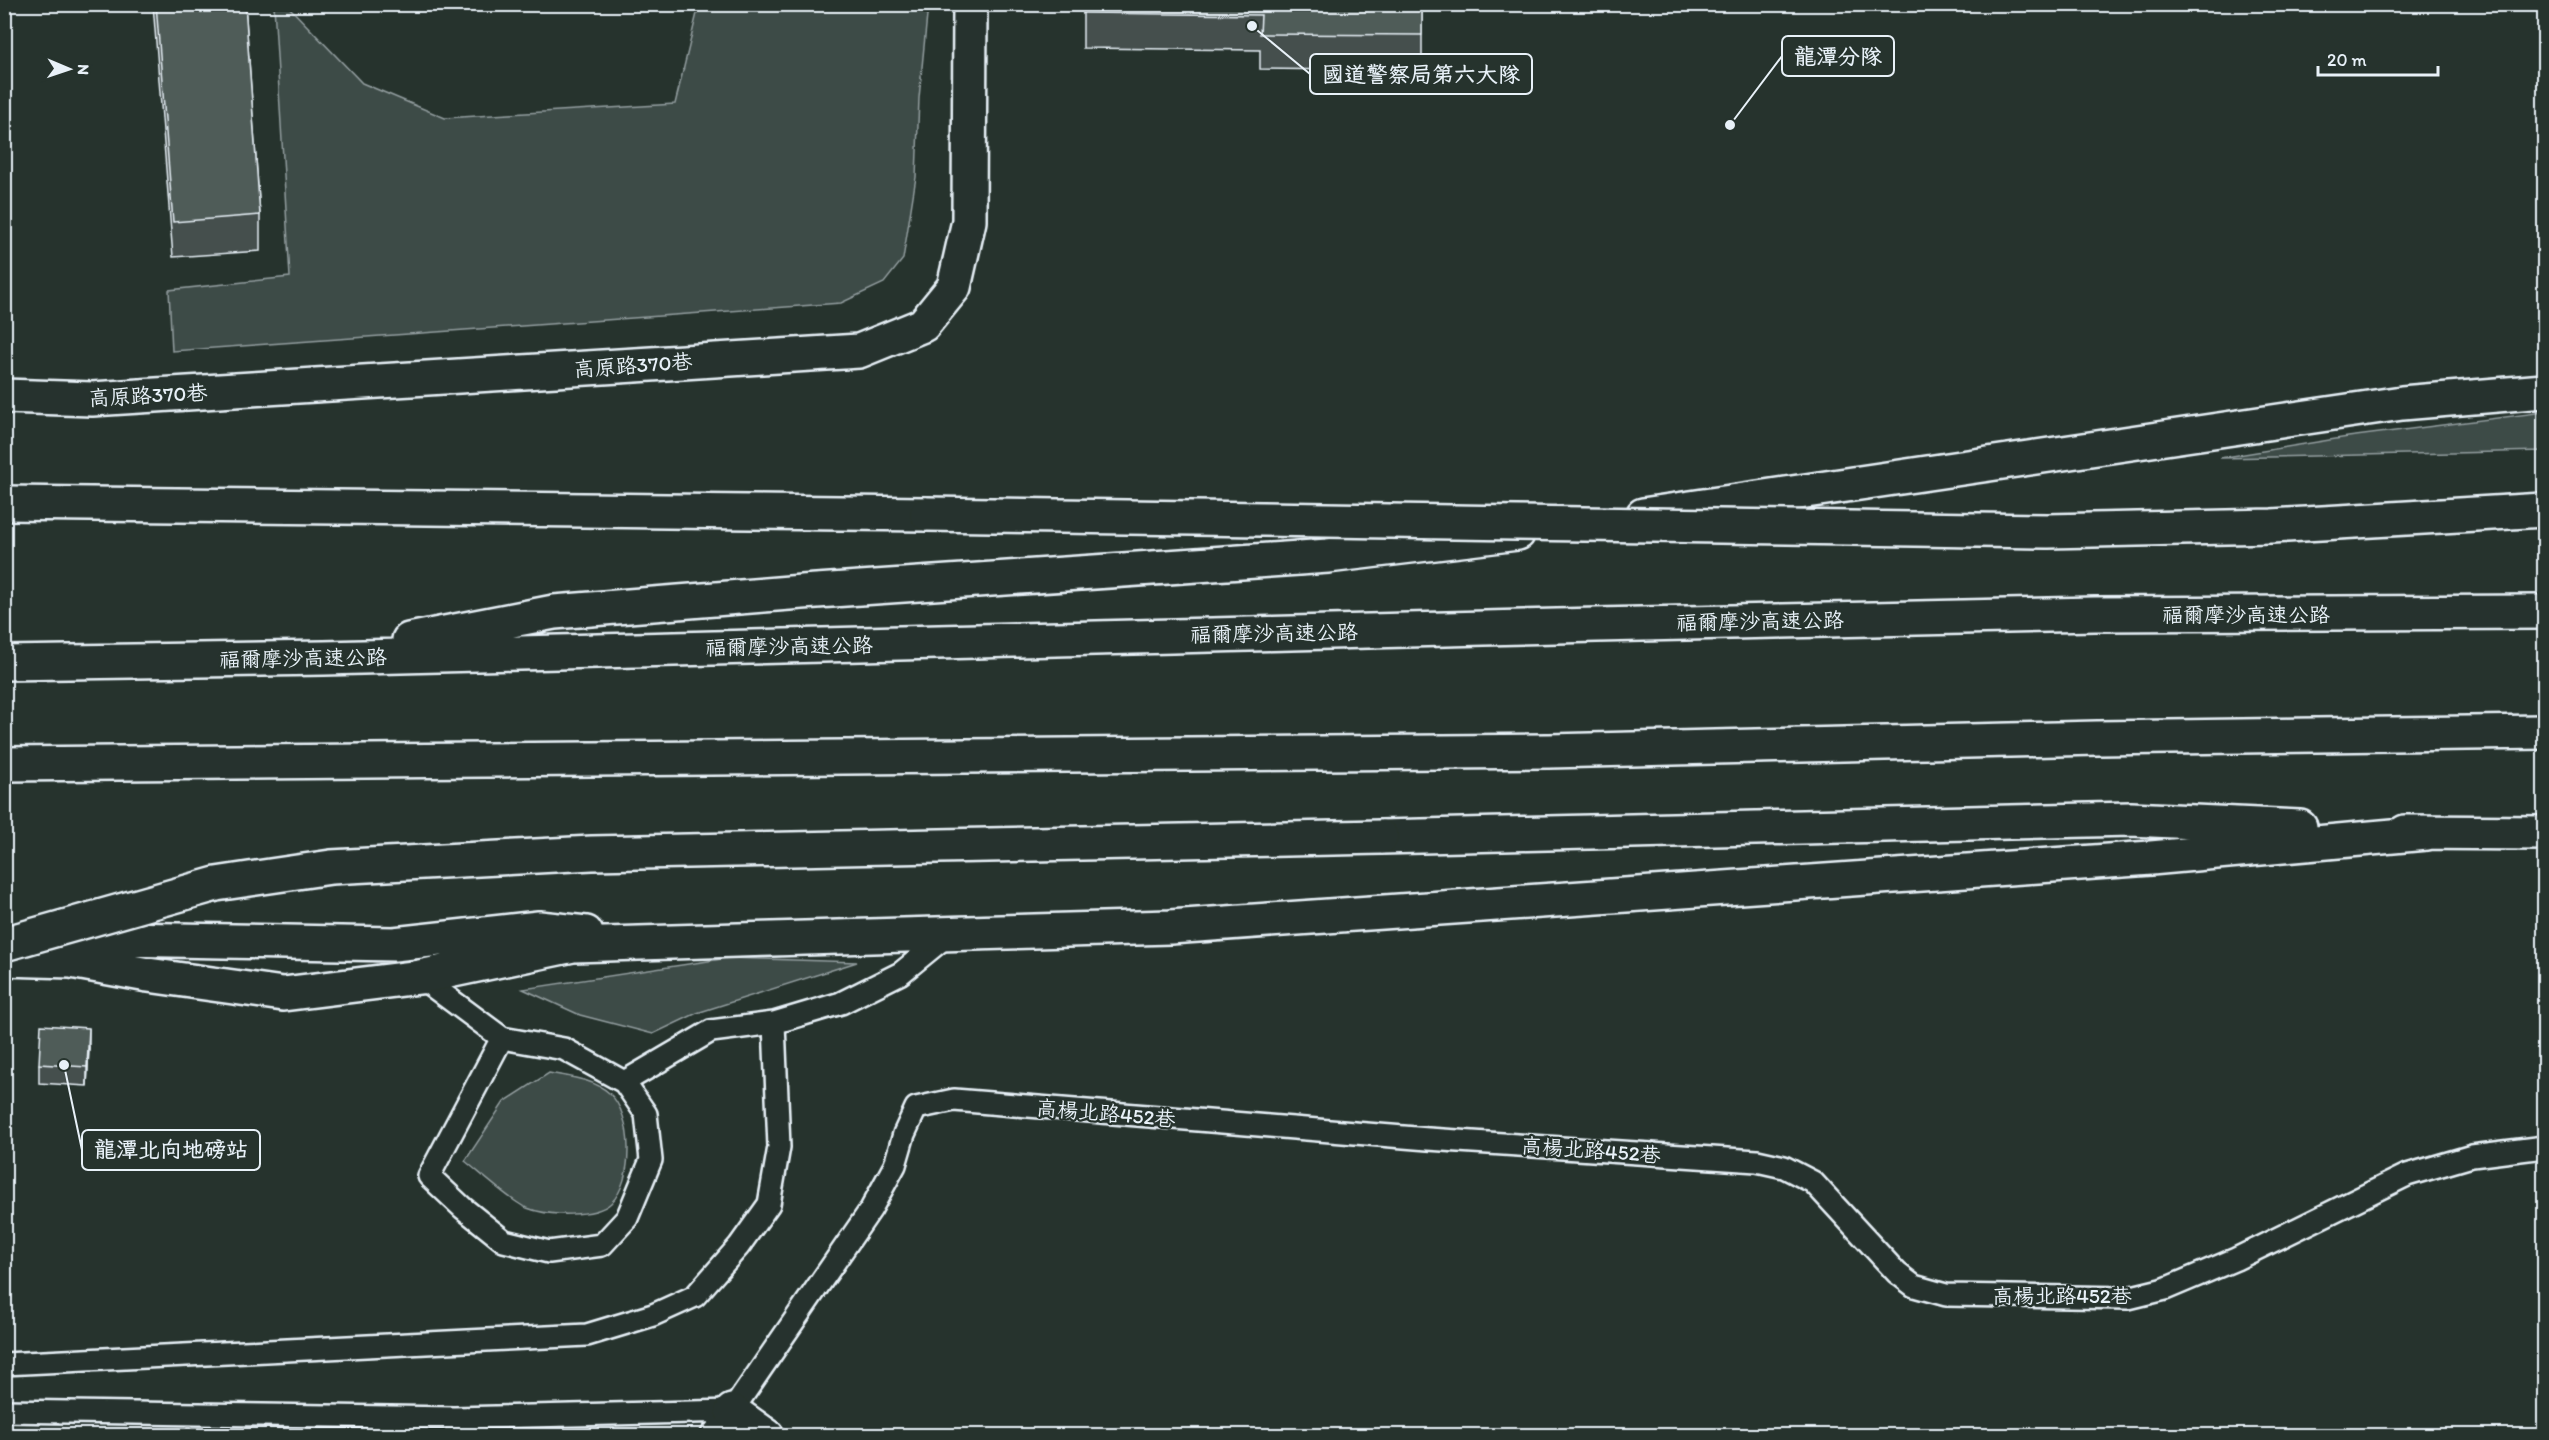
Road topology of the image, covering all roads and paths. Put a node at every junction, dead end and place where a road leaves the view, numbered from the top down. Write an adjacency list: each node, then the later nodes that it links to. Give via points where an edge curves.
1 (970, 4): 3 (main road, 高原路370巷, via 969,221 954,287 923,325 860,351 92,399)
2 (2544, 391): 7 (main road, via 2402,403 1384,550 554,612)
3 (4, 396)
4 (4, 503): 5 (main road, bridge, via 2048,531 2272,526)
5 (2544, 510)
6 (2544, 612): 7 (main road, 福爾摩沙高速公路, via 2095,614)
7 (324, 658): 8 (main road, 福爾摩沙高速公路)
8 (4, 663)
9 (2544, 732): 10 (main road, via 1549,751)
10 (4, 764)
11 (2426, 833): 12 (main road); 13 (main road, via 2151,858 1182,926); 15 (main road, bridge, via 2131,819 592,853 331,867 216,884)
12 (2544, 833)
13 (950, 933): 14 (main road); 18 (lane, via 901,973 841,1003)
14 (659, 943): 15 (main road, via 539,928 394,944 118,939); 17 (main road, via 573,945)
15 (4, 944)
16 (4, 959): 17 (main road, via 71,961 283,994)
17 (420, 976): 19 (lane)
18 (774, 1023): 20 (lane, via 711,1031); 22 (lane, via 779,1147 769,1204 740,1246 695,1296 653,1315 587,1335)
19 (502, 1038): 20 (lane, via 564,1049); 20 (lane, via 429,1176 504,1240 549,1252 602,1245 627,1218 651,1160 646,1114)
20 (624, 1082)
21 (2544, 1147): 24 (lane, 高楊北路452巷, via 2472,1156 2408,1175 2165,1289 2128,1298 1946,1295 1914,1286 1897,1274 1813,1182 1784,1167 1757,1161 954,1100 916,1108 895,1165 871,1209)
22 (4, 1364)
23 (4, 1411): 24 (lane, via 454,1418)
24 (732, 1411): 25 (lane); 26 (main road)
25 (711, 1436)
26 (767, 1436)

